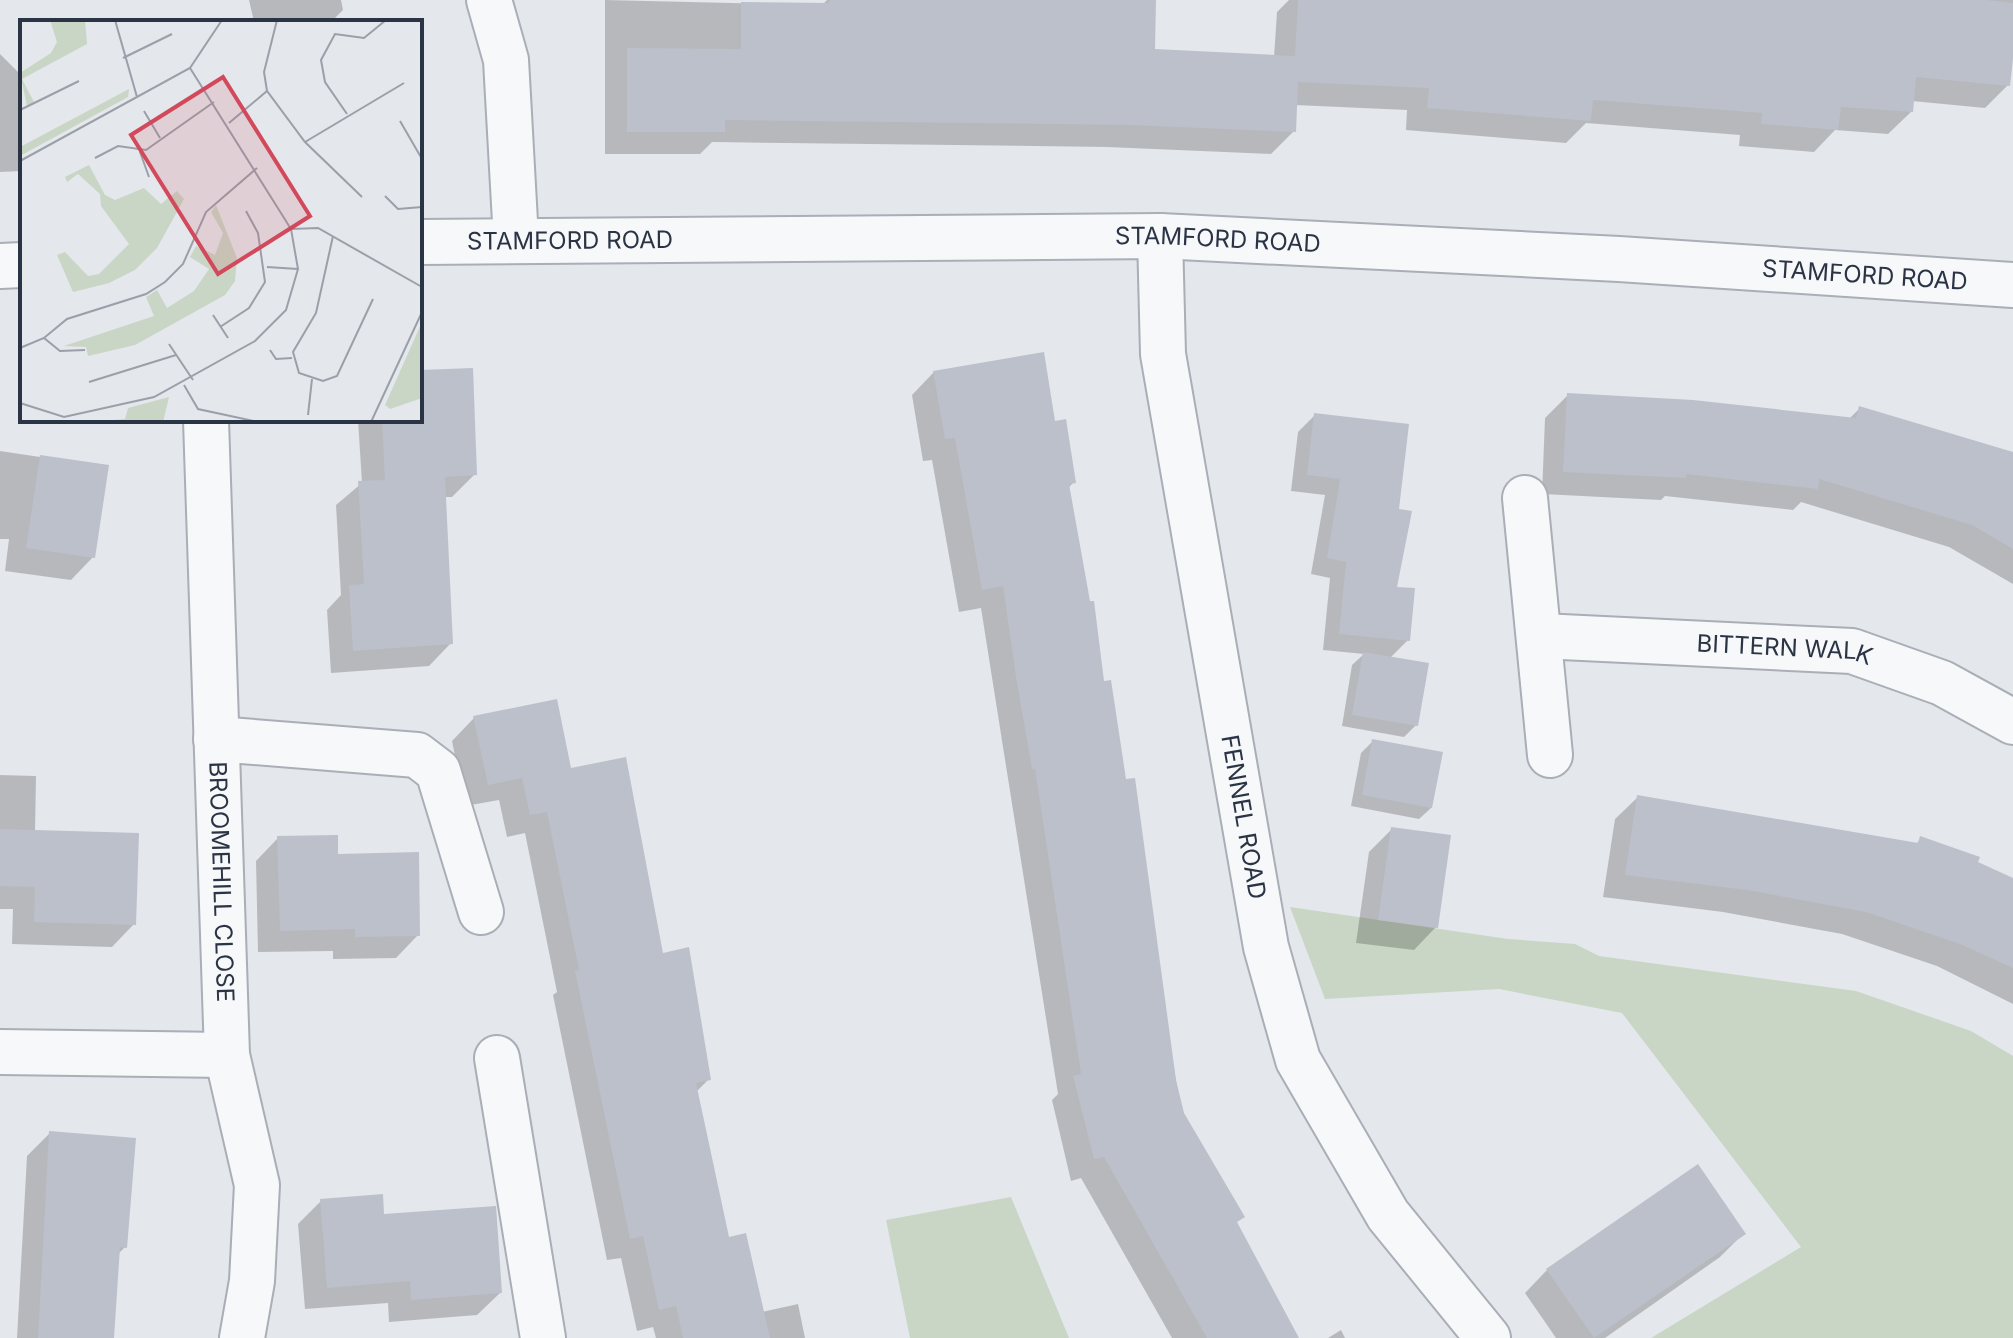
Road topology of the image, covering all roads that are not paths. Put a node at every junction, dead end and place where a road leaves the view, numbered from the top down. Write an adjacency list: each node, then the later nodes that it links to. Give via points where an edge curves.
1 (489, 0): 3 (street, via 506,60)
2 (1160, 236): 3 (street, STAMFORD ROAD); 7 (street, STAMFORD ROAD); 20 (street, FENNEL ROAD, via 1163,354 1266,947 1298,1060 1388,1215)
3 (516, 240): 4 (street, STAMFORD ROAD)
4 (422, 242)
5 (20, 265): 6 (street)
6 (0, 266)
7 (2013, 285)
8 (206, 422): 12 (street, BROOMEHILL CLOSE)
9 (1525, 498): 10 (street)
10 (1541, 636): 11 (street, BITTERN WALK, via 1852,651 1942,683); 13 (street)
11 (2013, 722)
12 (216, 739): 14 (street, via 417,755 438,771); 16 (street, BROOMEHILL CLOSE)
13 (1550, 755)
14 (481, 912)
15 (0, 1052): 16 (street)
16 (227, 1055): 18 (street, BROOMEHILL CLOSE, via 257,1185 252,1281)
17 (497, 1058): 19 (street)
18 (242, 1338)
19 (543, 1338)
20 (1488, 1338)

